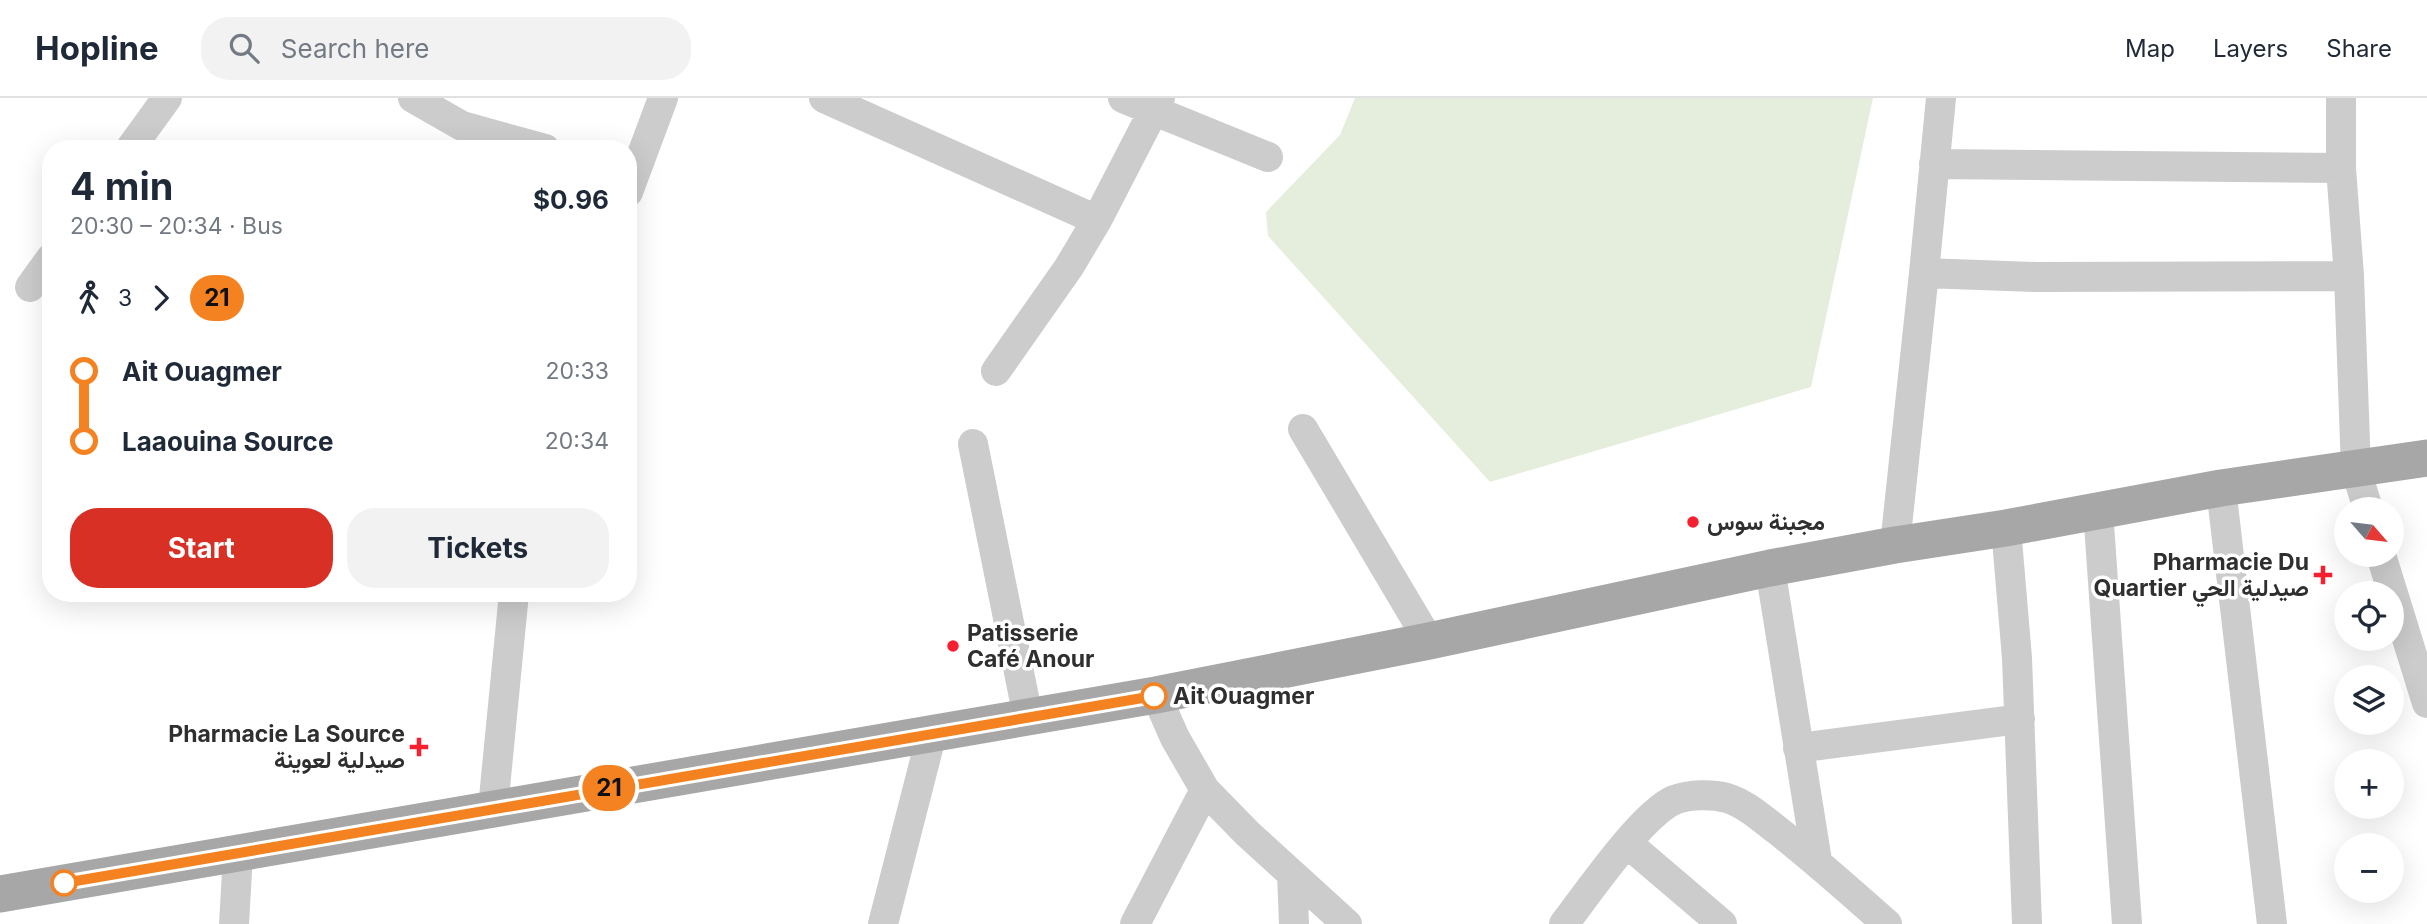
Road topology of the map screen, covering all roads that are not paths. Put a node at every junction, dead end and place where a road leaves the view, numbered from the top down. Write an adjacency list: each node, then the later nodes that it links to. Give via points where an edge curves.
1 (167, 98): 9 (street)
2 (413, 98): 10 (street, via 462,126)
3 (663, 98): 13 (street)
4 (824, 98): 15 (street)
5 (1123, 98): 8 (street)
6 (1941, 98): 12 (street)
7 (2341, 98): 14 (street)
8 (1157, 104): 11 (street); 15 (street)
9 (137, 140)
10 (513, 140)
11 (1268, 157)
12 (1934, 164): 14 (street); 17 (street)
13 (637, 166)
14 (2341, 168): 18 (street)
15 (1097, 220): 20 (street)
16 (42, 270): 19 (street)
17 (1924, 273): 18 (street); 29 (street)
18 (2348, 275): 24 (street)
19 (30, 287)
20 (996, 371)
21 (1303, 429): 33 (street)
22 (973, 444): 36 (street)
23 (2427, 458): 24 (main road)
24 (2356, 470): 25 (main road); 26 (street)
25 (2221, 488): 27 (main road); 57 (street)
26 (2364, 497)
27 (2098, 510): 28 (main road); 56 (street)
28 (2006, 528): 29 (main road); 37 (street)
29 (1895, 545): 31 (main road)
30 (2385, 567): 35 (street)
31 (1770, 568): 33 (main road); 39 (street)
32 (513, 602): 41 (street)
33 (1429, 641): 34 (main road)
34 (1156, 695): 36 (main road); 40 (street)
35 (2427, 704)
36 (1028, 717): 38 (main road)
37 (2020, 719): 39 (street); 55 (street)
38 (932, 733): 41 (main road); 48 (street)
39 (1798, 748): 44 (street)
40 (1205, 790): 45 (street); 49 (street)
41 (493, 808): 43 (main road)
42 (1627, 843): 44 (street, via 1674,800 1717,796 1747,807); 52 (street); 53 (street)
43 (238, 854): 46 (main road); 47 (street)
44 (1816, 861): 54 (street)
45 (1292, 874): 50 (street); 51 (street)
46 (0, 894)
47 (234, 924)
48 (883, 924)
49 (1135, 924)
50 (1294, 924)
51 (1347, 924)
52 (1564, 924)
53 (1722, 924)
54 (1887, 924)
55 (2027, 924)
56 (2127, 924)
57 (2272, 924)

